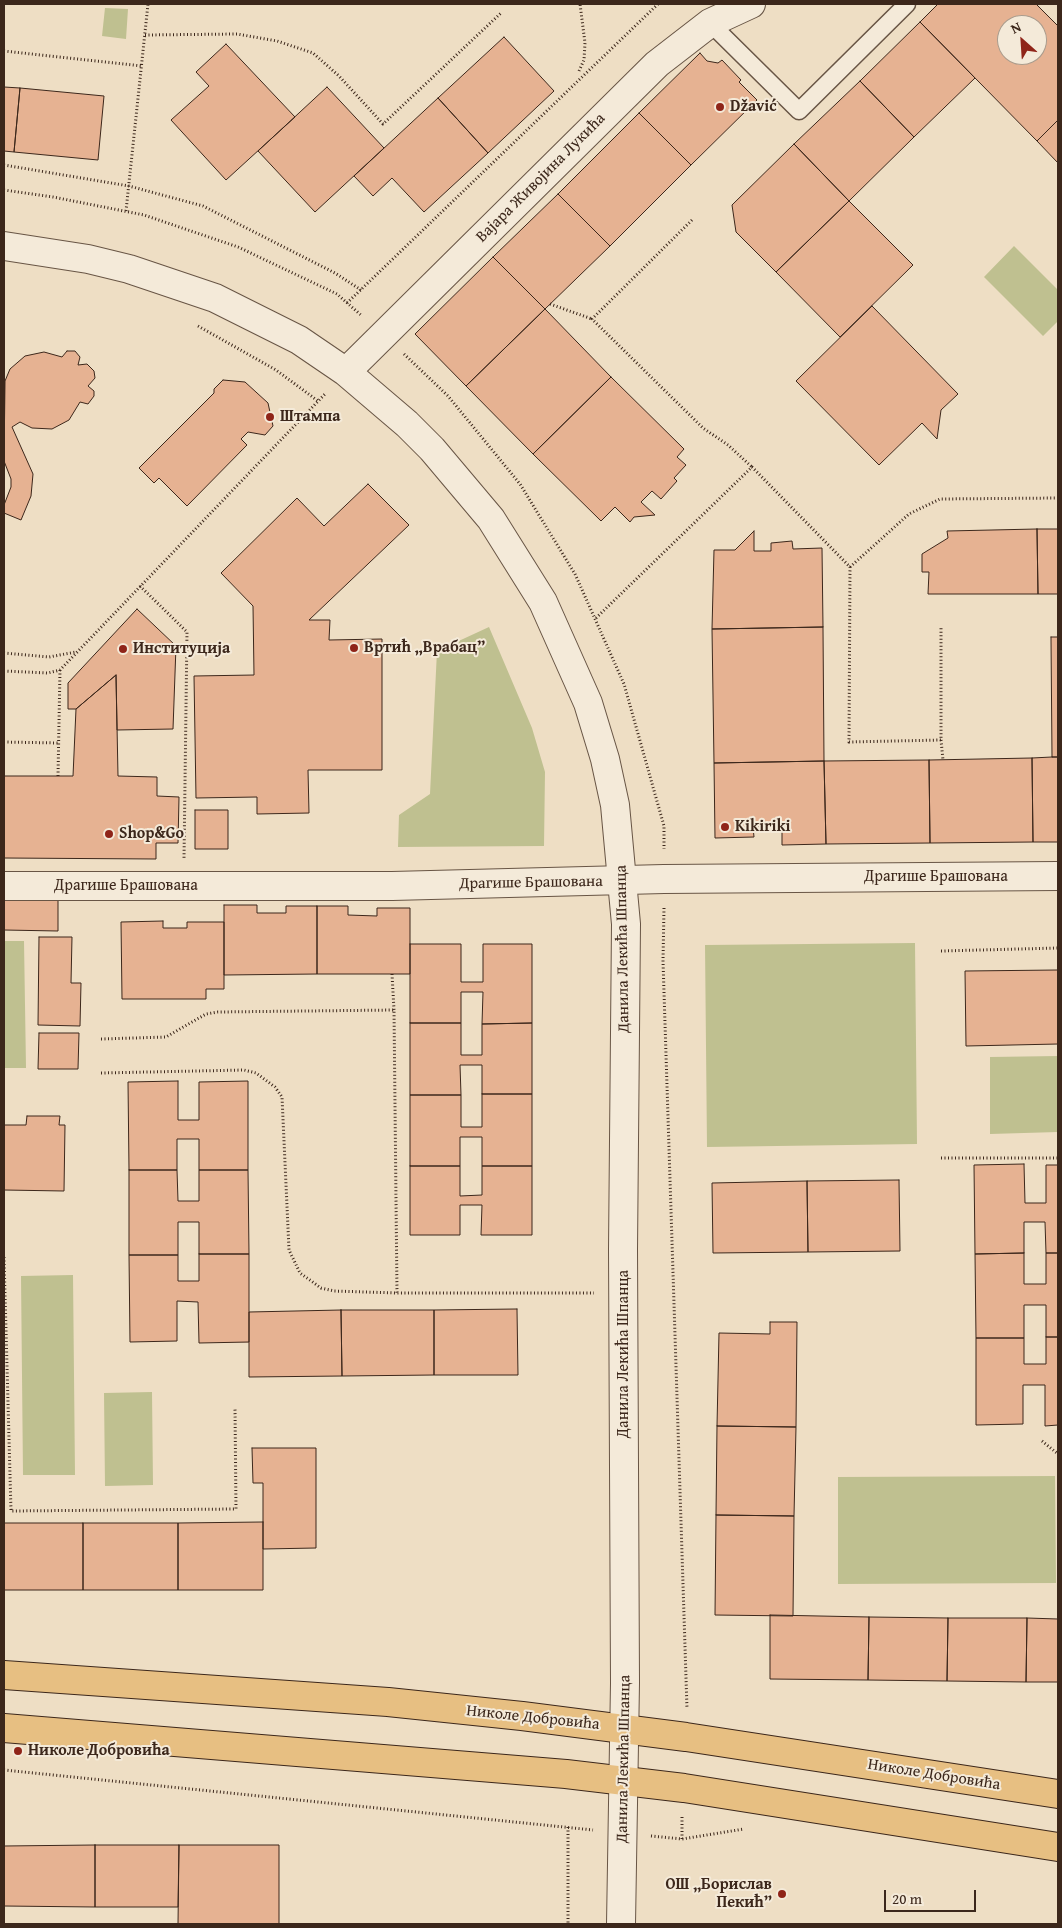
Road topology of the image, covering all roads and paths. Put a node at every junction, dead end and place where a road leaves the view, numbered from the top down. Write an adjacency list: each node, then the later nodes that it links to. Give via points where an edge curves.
1 (148, 4): 8 (path)
2 (580, 4): 11 (path, via 585,43 584,60)
3 (658, 4): 18 (path)
4 (751, 4): 7 (street, Вајара Живојина Лукића)
5 (907, 4): 7 (lane, via 799,112)
6 (501, 13): 8 (path, via 383,124 339,76 313,54 277,41 237,34)
7 (710, 23): 22 (street, Вајара Живојина Лукића, via 676,48 614,105)
8 (145, 35): 10 (path)
9 (4, 52): 10 (path)
10 (142, 66): 13 (path)
11 (579, 71)
12 (4, 165): 13 (path)
13 (128, 186): 15 (path); 18 (path, via 203,206 335,273)
14 (4, 190): 15 (path)
15 (126, 211): 18 (path, via 238,247 337,294 347,303)
16 (692, 220): 20 (path)
17 (4, 246): 22 (street, Данила Лекића Шпанца, via 129,268 215,298 299,340)
18 (361, 290)
19 (550, 304): 20 (path)
20 (592, 319): 24 (path, via 703,428)
21 (194, 324): 23 (path, via 276,370)
22 (346, 372): 23 (path); 40 (street, Данила Лекића Шпанца, via 432,449 491,519 543,602 569,657 599,735 615,805)
23 (318, 401): 27 (path)
24 (752, 467): 26 (path); 28 (path)
25 (1058, 498): 26 (path, via 940,499 909,514)
26 (850, 567): 34 (path, via 849,742)
27 (140, 586): 30 (path); 42 (path, via 187,632)
28 (596, 618)
29 (941, 628): 34 (path)
30 (76, 652): 31 (path, via 49,657); 32 (path)
31 (4, 653)
32 (60, 670): 33 (path, via 48,673); 36 (path)
33 (4, 671)
34 (941, 740): 37 (path)
35 (4, 742): 36 (path)
36 (58, 743): 38 (path)
37 (943, 760)
38 (58, 776)
39 (1058, 876): 40 (street, Драгише Брашована)
40 (623, 880): 42 (street, Драгише Брашована, via 392,886); 53 (street, Данила Лекића Шпанца, via 626,924)
41 (4, 886): 42 (street, Драгише Брашована)
42 (184, 886)
43 (1058, 948): 44 (path)
44 (941, 951)
45 (392, 974): 46 (path)
46 (394, 1010): 47 (path, via 218,1012 206,1014 166,1038); 52 (path)
47 (101, 1039)
48 (101, 1073): 52 (path, via 244,1070 266,1079 282,1096 288,1236 293,1262 300,1273 321,1288 334,1292)
49 (941, 1158): 50 (path)
50 (1058, 1158)
51 (4, 1257): 54 (path, via 11,1511 236,1509)
52 (397, 1293): 53 (path)
53 (624, 1294): 59 (street, Данила Лекића Шпанца)
54 (235, 1409)
55 (1042, 1441): 56 (path)
56 (1058, 1454)
57 (4, 1675): 59 (main road, Николе Добровића, via 388,1702)
58 (4, 1728): 61 (main road, via 420,1760)
59 (624, 1728): 61 (street, Данила Лекића Шпанца); 62 (main road, Николе Добровића)
60 (4, 1770): 66 (path, via 568,1827)
61 (623, 1782): 65 (main road, via 684,1788); 67 (street, Данила Лекића Шпанца)
62 (1058, 1794)
63 (746, 1828): 64 (path)
64 (682, 1839)
65 (1058, 1847)
66 (568, 1924)
67 (621, 1924)

